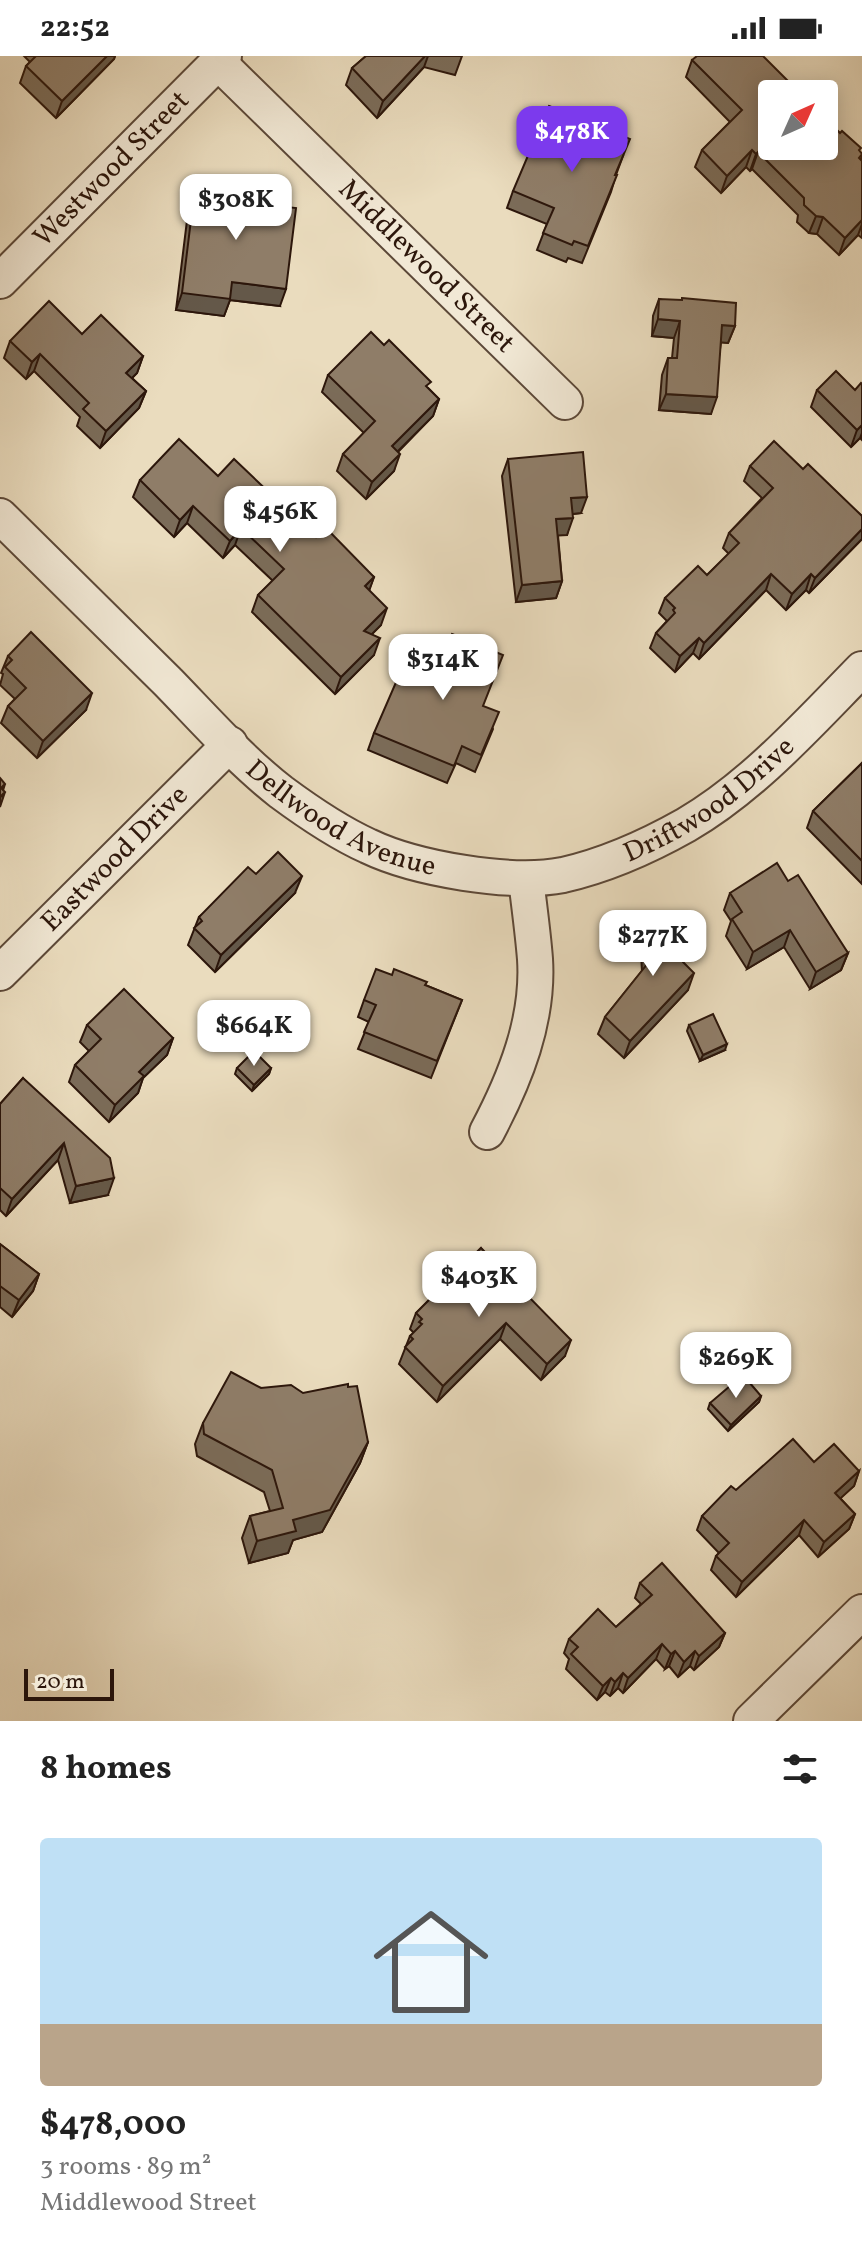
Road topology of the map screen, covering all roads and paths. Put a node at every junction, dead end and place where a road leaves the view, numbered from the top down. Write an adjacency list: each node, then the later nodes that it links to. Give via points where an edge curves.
1 (221, 59): 2 (street, Westwood Street); 3 (street, Middlewood Street)
2 (0, 281)
3 (565, 402)
4 (0, 516): 6 (street, Dellwood Avenue)
5 (862, 669): 7 (street, Driftwood Drive, via 758,771 688,824 601,865)
6 (230, 744): 7 (street, Dellwood Avenue, via 278,790 370,847 410,862); 8 (street, Eastwood Drive)
7 (526, 879): 9 (street, via 535,962 532,1012 505,1099)
8 (0, 973)
9 (487, 1132)
10 (862, 1612): 11 (street)
11 (751, 1721)

